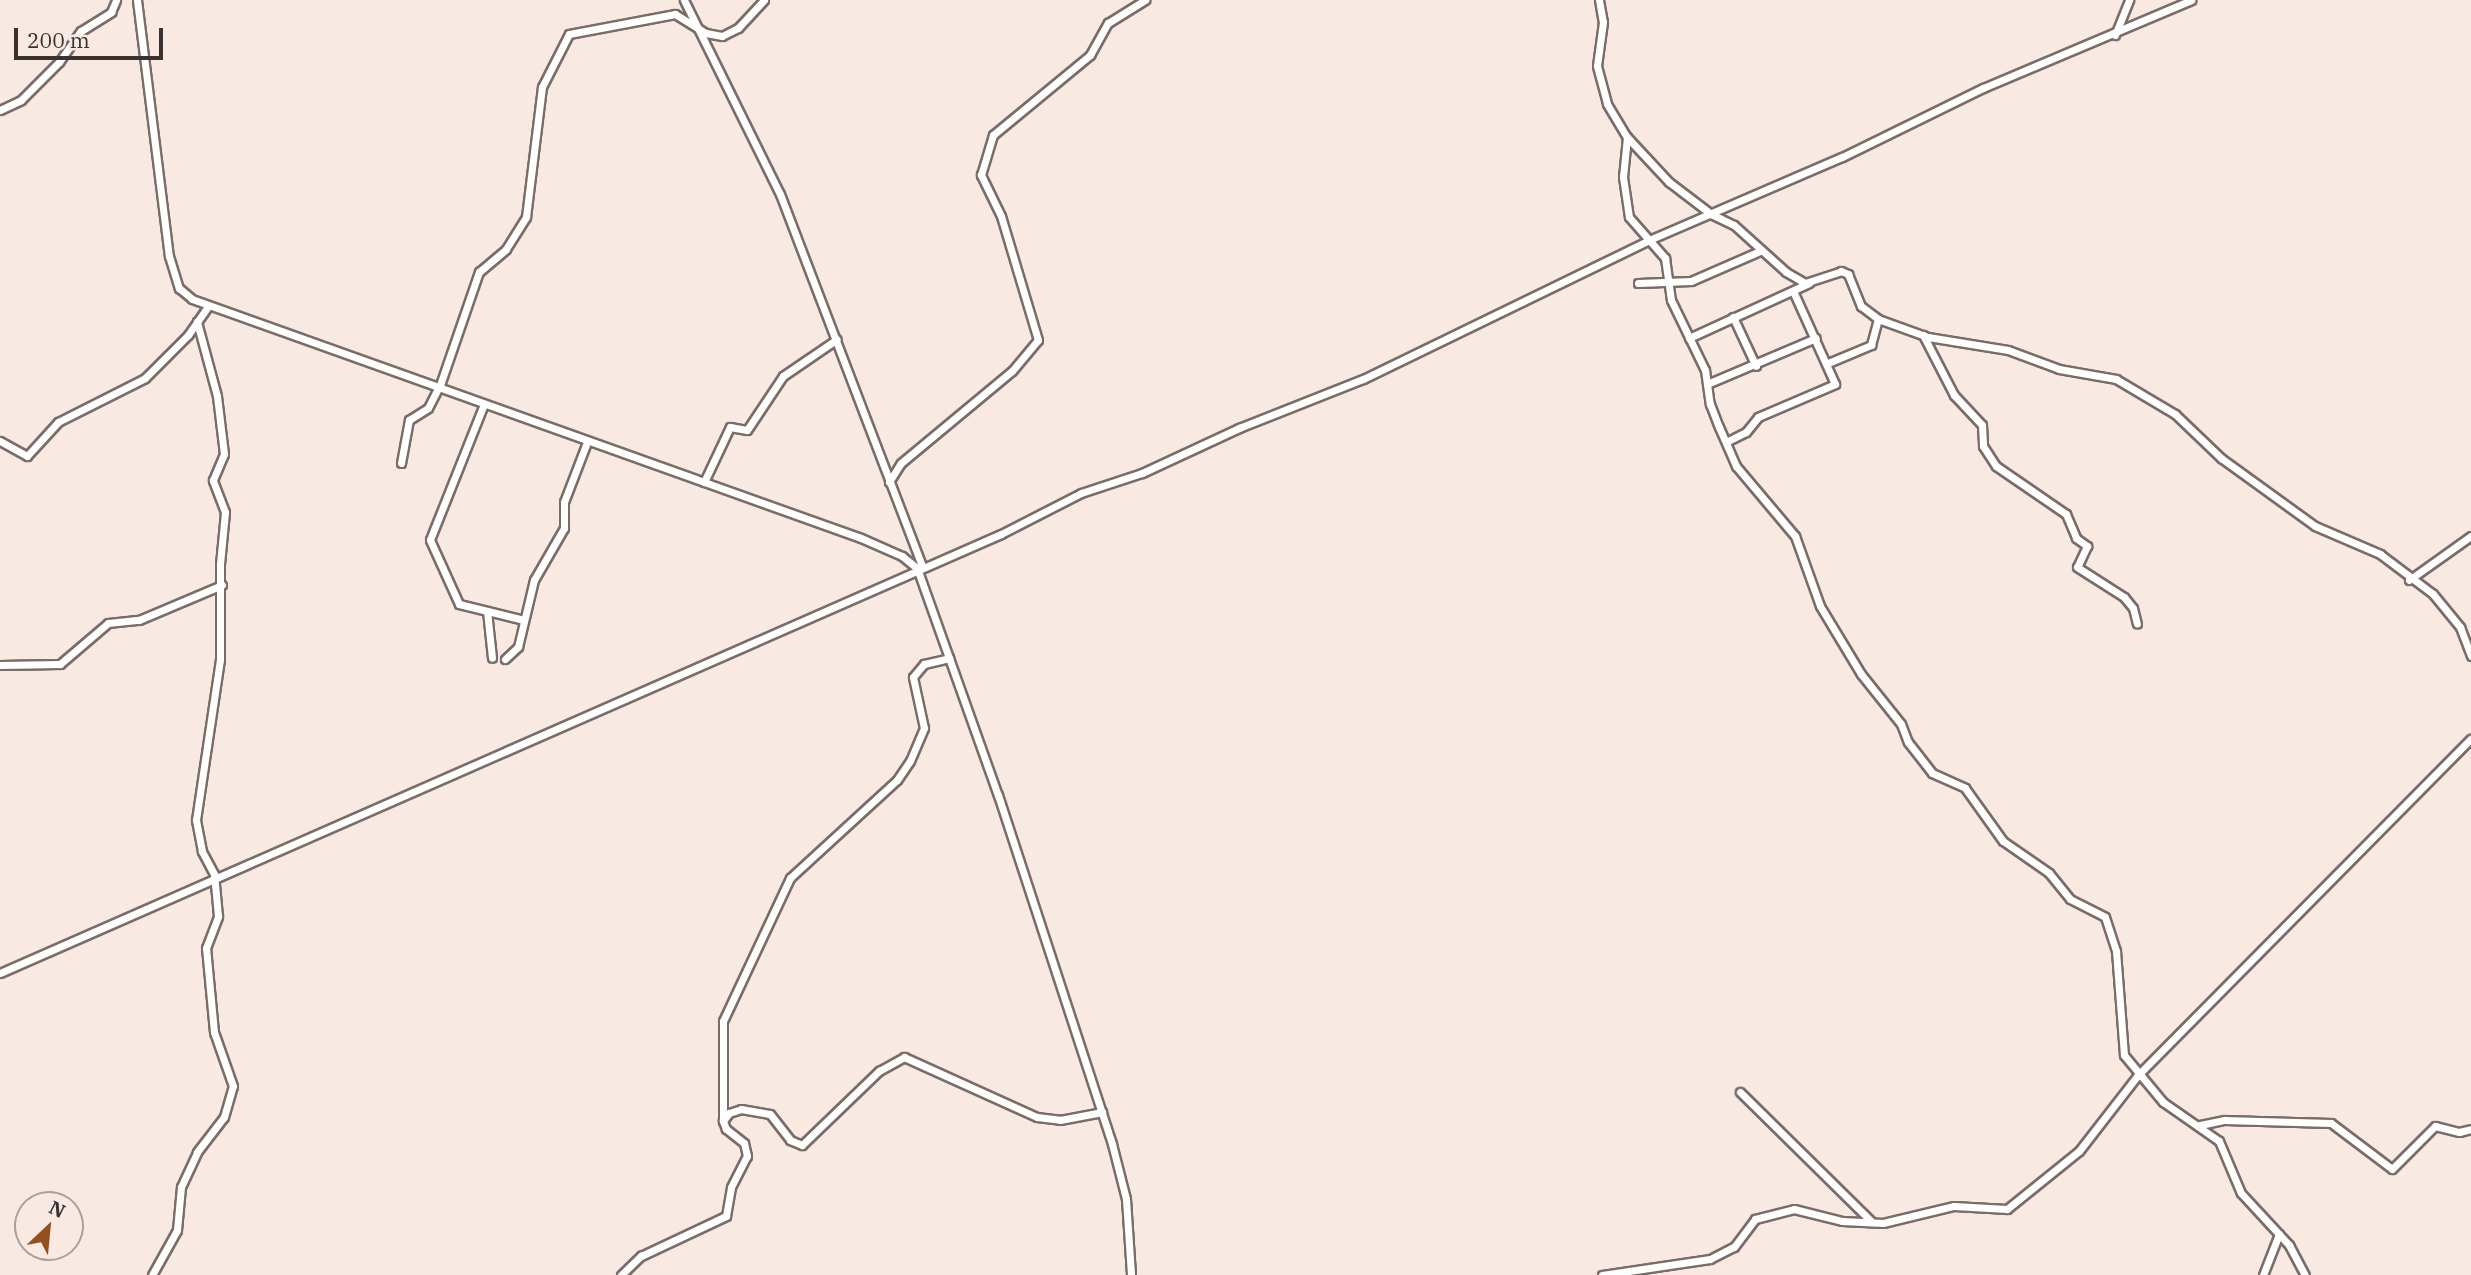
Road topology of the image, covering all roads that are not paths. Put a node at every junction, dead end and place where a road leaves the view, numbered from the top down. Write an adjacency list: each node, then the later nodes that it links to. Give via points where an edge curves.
1 (116, 0): 11 (street, via 111,12 81,31 59,62 21,100)
2 (137, 0): 20 (street, via 169,256 179,288)
3 (684, 0): 9 (street)
4 (764, 0): 9 (street, via 729,34 718,36)
5 (1145, 0): 38 (street, via 1108,23 1090,55 993,135 981,175 1001,216 1038,340 1012,371 896,467)
6 (1600, 0): 12 (street, via 1603,22 1597,66 1607,104)
7 (2129, 0): 10 (street)
8 (2192, 0): 10 (street)
9 (699, 29): 27 (street, via 780,194); 31 (street, via 675,14 638,19 613,29 575,31 564,41 540,99 526,217 506,249 479,272)
10 (2115, 35): 13 (street, via 1983,88 1907,128)
11 (0, 110)
12 (1628, 137): 13 (street, via 1665,179); 14 (street, via 1623,177 1628,212)
13 (1711, 214): 14 (street); 15 (street, via 1734,225)
14 (1649, 240): 18 (street, via 1665,258); 40 (street, via 1363,379 1142,473 1081,493 1001,534)
15 (1762, 250): 17 (street, via 1793,277); 18 (street, via 1691,281)
16 (1639, 283): 18 (street)
17 (1810, 283): 19 (street); 22 (street, via 1837,270 1845,272 1861,306)
18 (1670, 284): 25 (street, via 1674,309)
19 (1793, 291): 21 (street); 26 (street)
20 (208, 306): 23 (street); 31 (street)
21 (1733, 317): 25 (street); 29 (street)
22 (1878, 319): 24 (street); 28 (street, via 1871,345)
23 (197, 323): 33 (street, via 145,378 58,422 27,456); 42 (street, via 217,396 224,454 213,480 225,512)
24 (1923, 335): 41 (street, via 2008,350 2059,369 2116,379 2175,414 2221,458 2315,526 2380,554); 45 (street, via 1954,395 1982,425 1983,446 1996,466 2066,514 2076,538 2087,546 2077,567 2124,597)
25 (1689, 338): 30 (street)
26 (1816, 338): 28 (street); 29 (street)
27 (837, 339): 37 (street, via 783,376 747,430 730,427); 38 (street)
28 (1828, 363): 35 (street, via 1834,386 1758,417 1746,432)
29 (1756, 366): 30 (street)
30 (1707, 384): 35 (street)
31 (439, 388): 32 (street); 36 (street, via 428,408 409,420)
32 (484, 404): 34 (street); 43 (street, via 430,540 457,601)
33 (0, 441)
34 (587, 442): 37 (street); 44 (street, via 564,502 564,528 538,572)
35 (1726, 442): 54 (street, via 1737,466 1792,531 1820,606 1923,764 1940,779 1965,788 2003,841 2049,873 2070,899 2105,917 2116,951 2122,1047)
36 (401, 463)
37 (704, 482): 40 (street, via 884,547)
38 (889, 482): 40 (street)
39 (2471, 536): 41 (street)
40 (919, 567): 48 (street); 52 (street)
41 (2409, 580): 46 (street, via 2433,594 2460,626)
42 (222, 585): 50 (street, via 139,620 108,622 60,663); 52 (street, via 220,660 196,810 202,851)
43 (487, 611): 44 (street); 47 (street)
44 (524, 620): 49 (street, via 516,652)
45 (2137, 624)
46 (2471, 656)
47 (492, 658)
48 (949, 658): 56 (street); 57 (street, via 924,664 914,677 924,728 904,771 790,878 756,944 722,1026)
49 (505, 659)
50 (0, 665)
51 (2471, 739): 54 (street)
52 (214, 879): 53 (street); 62 (street, via 218,920 206,955 214,991 214,1032 232,1093 224,1117 197,1152 181,1186 177,1230)
53 (0, 973)
54 (2138, 1075): 58 (street, via 2163,1102); 60 (street, via 2079,1151 2007,1209 1954,1206 1924,1211 1902,1222)
55 (1740, 1092): 60 (street)
56 (1102, 1112): 57 (street, via 1054,1121 1037,1118 904,1058 879,1071 802,1145 790,1140 770,1114 741,1109); 64 (street, via 1126,1199)
57 (723, 1121): 63 (street, via 744,1143 747,1156 731,1187 726,1216 641,1256)
58 (2200, 1125): 59 (street, via 2224,1120 2331,1124 2392,1168 2435,1126 2464,1132); 61 (street, via 2219,1141 2242,1193)
59 (2471, 1129)
60 (1872, 1222): 65 (street, via 1842,1221 1794,1209 1755,1219 1734,1248 1710,1259)
61 (2279, 1233): 66 (street); 67 (street)
62 (152, 1275)
63 (621, 1275)
64 (1132, 1275)
65 (1602, 1275)
66 (2263, 1275)
67 (2305, 1275)

